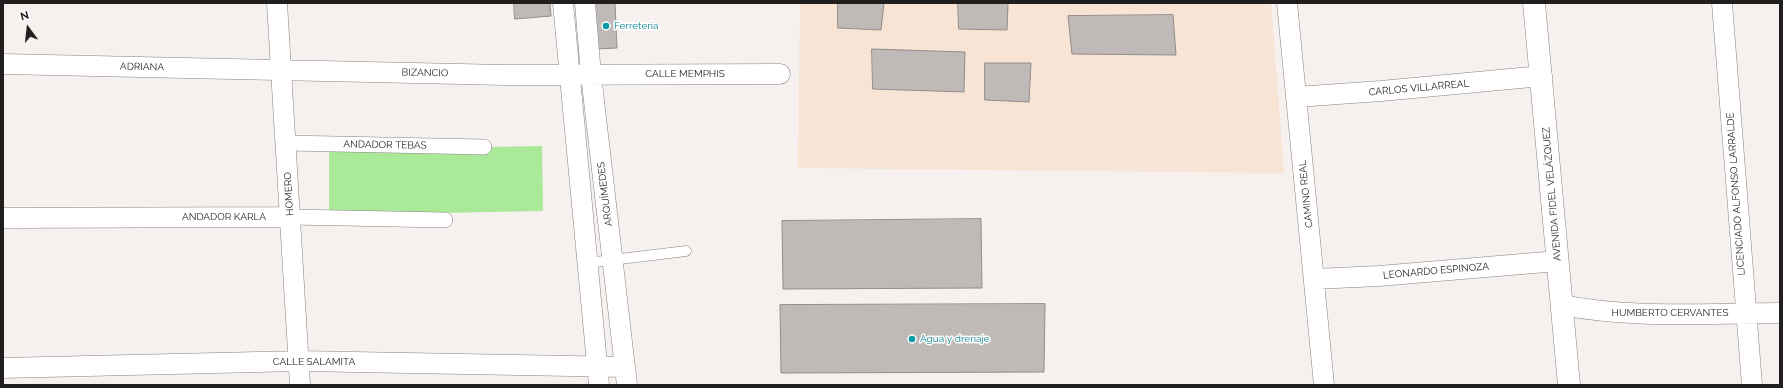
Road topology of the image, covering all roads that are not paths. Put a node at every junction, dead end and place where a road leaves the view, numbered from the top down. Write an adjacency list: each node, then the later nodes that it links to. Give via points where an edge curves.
1 (277, 3): 8 (street, HOMERO)
2 (563, 3): 9 (street)
3 (585, 3): 10 (street, ARQUÍMEDES)
4 (1287, 3): 13 (street, CAMINO REAL)
5 (1534, 3): 12 (street, AVENIDA FIDEL VELÁZQUEZ)
6 (1722, 3): 25 (street, LICENCIADO ALFONSO LARRALDE)
7 (3, 64): 8 (street, ADRIANA)
8 (281, 69): 9 (street, BIZANCIO); 14 (street, HOMERO)
9 (569, 74): 10 (street, BIZANCIO); 22 (street)
10 (591, 74): 11 (street, CALLE MEMPHIS); 20 (street, ARQUÍMEDES)
11 (780, 74)
12 (1542, 76): 13 (street, CARLOS VILLARREAL, via 1381,92); 21 (street, AVENIDA FIDEL VELÁZQUEZ)
13 (1296, 97): 23 (street, CAMINO REAL)
14 (286, 143): 15 (street, ANDADOR TEBAS); 16 (street, HOMERO)
15 (484, 146)
16 (290, 217): 17 (street, ANDADOR KARLA); 18 (street, ANDADOR KARLA); 27 (street, HOMERO)
17 (3, 218)
18 (445, 220)
19 (686, 251): 20 (lane)
20 (612, 258): 22 (lane); 30 (street, ARQUÍMEDES)
21 (1558, 261): 23 (street, LEONARDO ESPINOZA, via 1379,276); 24 (street, AVENIDA FIDEL VELÁZQUEZ)
22 (587, 263): 29 (street)
23 (1314, 278): 32 (street, CAMINO REAL)
24 (1562, 305): 25 (street, HUMBERTO CERVANTES, via 1617,314); 33 (street, AVENIDA FIDEL VELÁZQUEZ)
25 (1745, 313): 26 (street, HUMBERTO CERVANTES); 34 (street, LICENCIADO ALFONSO LARRALDE)
26 (1780, 313)
27 (300, 361): 28 (street, CALLE SALAMITA); 29 (street, CALLE SALAMITA); 31 (street, HOMERO)
28 (3, 368)
29 (598, 376): 30 (street, CALLE SALAMITA)
30 (626, 376)
31 (300, 385)
32 (1324, 385)
33 (1569, 385)
34 (1752, 385)

